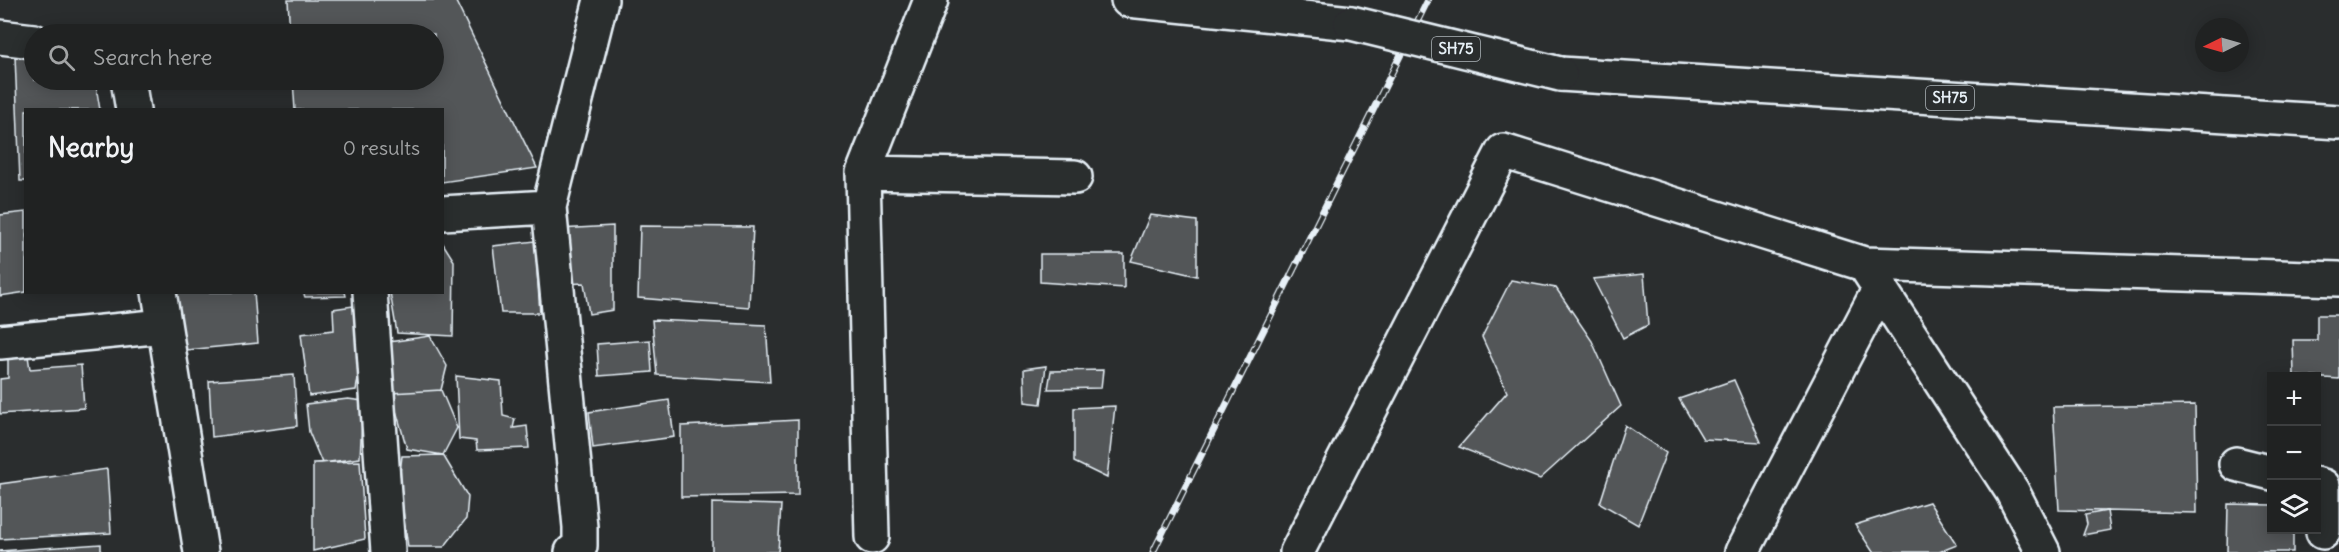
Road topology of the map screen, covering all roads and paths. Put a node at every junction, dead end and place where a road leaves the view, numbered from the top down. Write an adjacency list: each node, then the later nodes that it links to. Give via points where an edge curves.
1 (601, 0): 11 (street)
2 (931, 0): 9 (street)
3 (1128, 0): 8 (street, SH75, bridge, via 1351,23 1560,74)
4 (0, 37): 5 (street)
5 (24, 40)
6 (130, 90): 7 (street)
7 (133, 108)
8 (2339, 123)
9 (863, 172): 10 (street); 22 (street)
10 (1075, 177)
11 (549, 207): 12 (street); 26 (street, via 580,527 580,546)
12 (444, 213)
13 (1872, 276): 14 (street); 27 (street, via 1503,151); 28 (street); 29 (street, via 2012,491)
14 (2339, 279)
15 (159, 294): 17 (street)
16 (370, 294): 25 (street)
17 (164, 326): 18 (street); 24 (street)
18 (0, 342)
19 (2236, 464): 20 (street)
20 (2267, 472)
21 (2321, 485): 23 (street)
22 (872, 537)
23 (2328, 545)
24 (201, 552)
25 (388, 552)
26 (572, 552)
27 (1297, 552)
28 (1742, 552)
29 (2043, 552)

